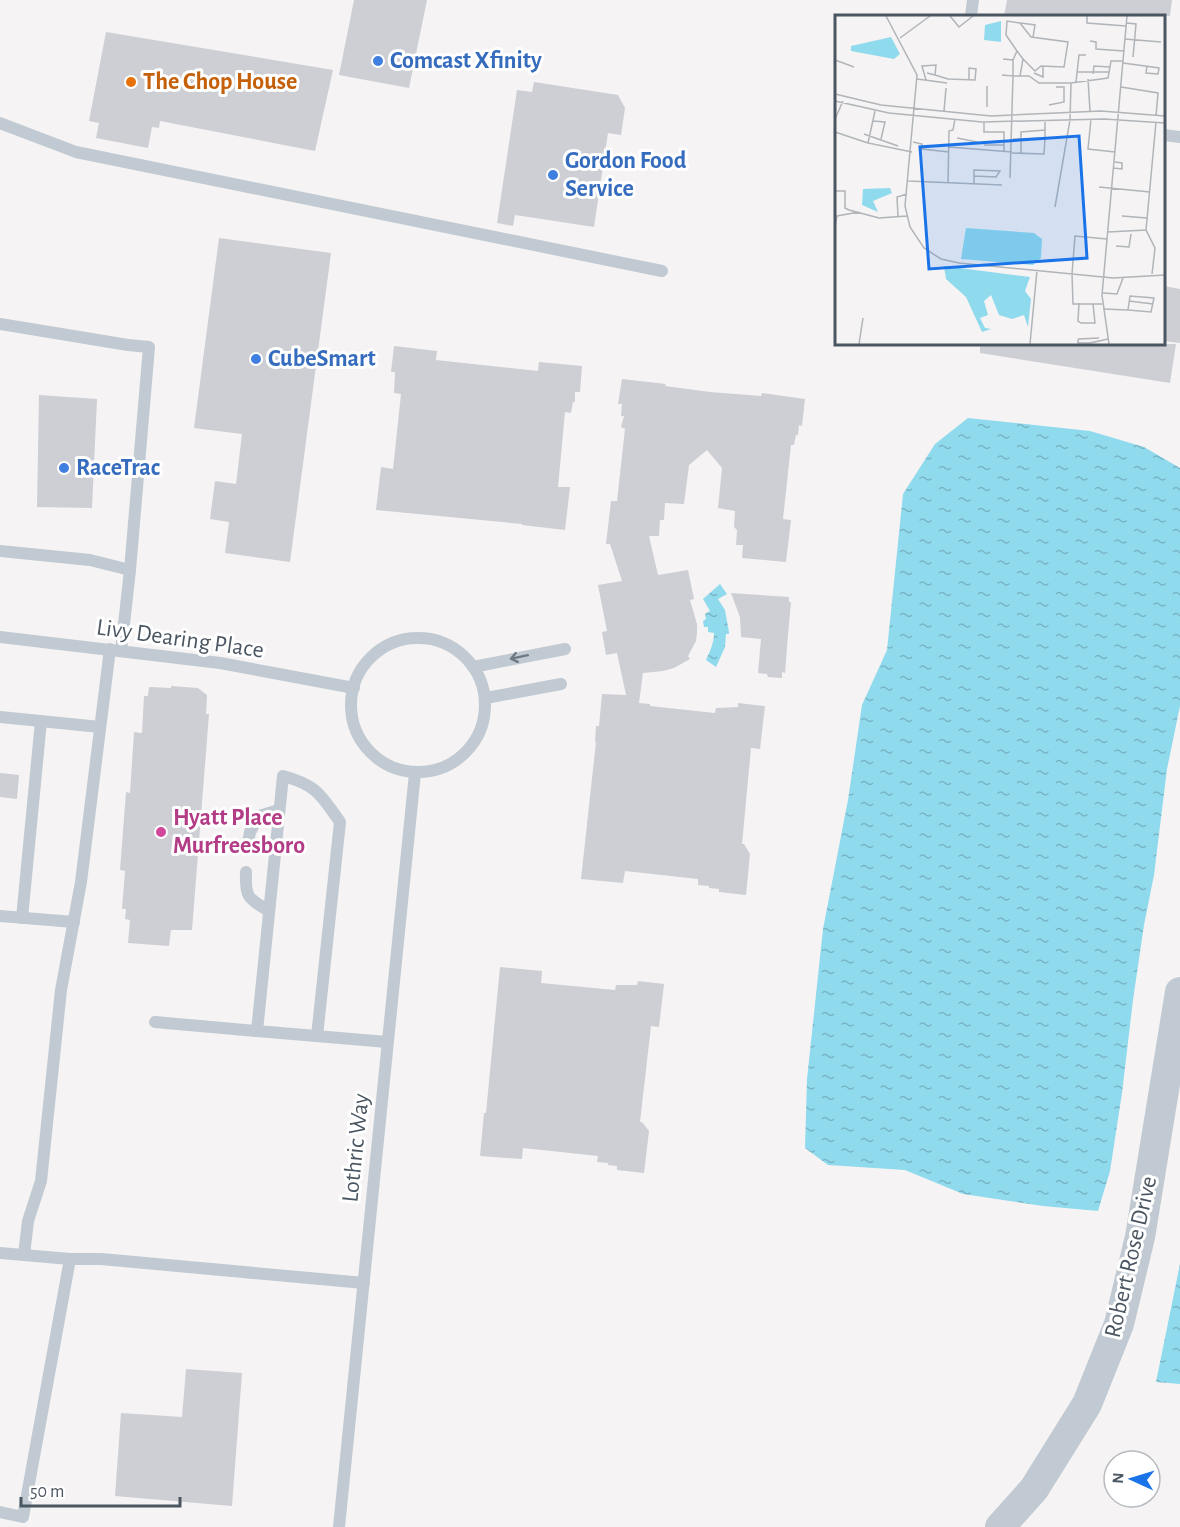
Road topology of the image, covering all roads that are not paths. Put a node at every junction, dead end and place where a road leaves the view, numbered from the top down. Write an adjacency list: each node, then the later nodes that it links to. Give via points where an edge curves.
1 (973, 0): 2 (lane)
2 (970, 15)
3 (0, 123): 6 (lane, via 76,152)
4 (1165, 135): 5 (lane)
5 (1180, 137)
6 (662, 271)
7 (0, 324): 9 (lane, via 149,346)
8 (0, 551): 9 (lane, via 90,561)
9 (130, 570): 12 (lane)
10 (0, 637): 12 (lane, Livy Dearing Place)
11 (565, 649): 13 (lane, one-way to 13)
12 (116, 650): 15 (lane, Livy Dearing Place, via 220,663); 19 (lane)
13 (473, 667): 15 (lane, via 465,656 445,643 422,638 401,640 382,648 366,663); 16 (lane)
14 (561, 684): 16 (lane)
15 (354, 688): 20 (lane, via 353,723 362,742 376,758 394,769)
16 (486, 698): 20 (lane, via 484,721 475,742 459,759 438,770)
17 (0, 717): 18 (lane)
18 (41, 721): 19 (lane); 26 (lane)
19 (100, 727): 27 (lane)
20 (415, 773): 32 (lane, Lothric Way)
21 (279, 810): 22 (lane, via 259,816 250,832); 24 (lane); 31 (lane, via 283,776 320,793 340,822)
22 (248, 849)
23 (246, 872): 24 (lane, via 245,890 252,901)
24 (269, 911): 30 (lane)
25 (0, 916): 26 (lane)
26 (22, 918): 27 (lane)
27 (74, 922): 34 (lane, via 61,990 42,1181 28,1221)
28 (1180, 992): 39 (street, Robert Rose Drive, via 1140,1237 1119,1324 1087,1404 1034,1489)
29 (155, 1022): 30 (lane)
30 (257, 1031): 31 (lane)
31 (317, 1036): 32 (lane)
32 (387, 1042): 36 (lane, Lothric Way)
33 (0, 1252): 34 (lane)
34 (24, 1255): 35 (lane)
35 (70, 1259): 36 (lane); 37 (lane, via 23,1517)
36 (364, 1282): 38 (lane, Lothric Way)
37 (0, 1512)
38 (339, 1527)
39 (1000, 1527)

